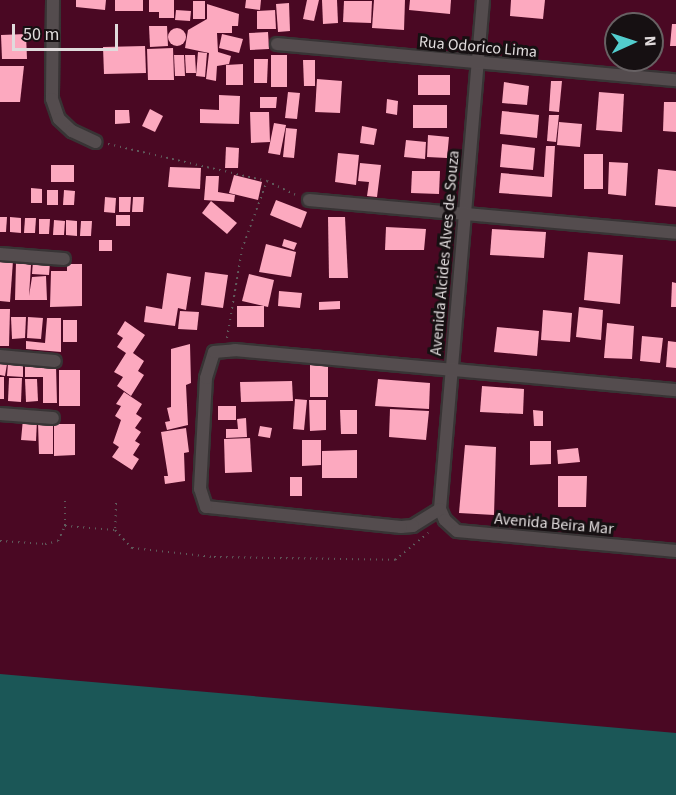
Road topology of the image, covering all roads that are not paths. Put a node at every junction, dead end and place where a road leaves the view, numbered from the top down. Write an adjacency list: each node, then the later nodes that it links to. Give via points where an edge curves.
1 (53, 0): 6 (street, via 52,99 59,119 72,131)
2 (483, 0): 4 (street, Avenida Alcides Alves de Souza)
3 (277, 45): 4 (street, Rua Odorico Lima)
4 (478, 64): 5 (street, Rua Odorico Lima); 8 (street, Avenida Alcides Alves de Souza)
5 (676, 80)
6 (96, 142)
7 (309, 200): 8 (street)
8 (464, 217): 9 (street); 14 (street, Avenida Alcides Alves de Souza)
9 (676, 233)
10 (0, 254): 11 (street)
11 (64, 259)
12 (0, 356): 13 (street)
13 (55, 361)
14 (452, 371): 15 (street); 18 (street, Avenida Alcides Alves de Souza); 18 (street, via 225,350 214,352 206,378 200,489 206,507 390,527 413,526)
15 (676, 390)
16 (0, 414): 17 (street)
17 (53, 418)
18 (442, 515): 19 (street, Avenida Beira Mar, via 457,531)
19 (676, 551)

